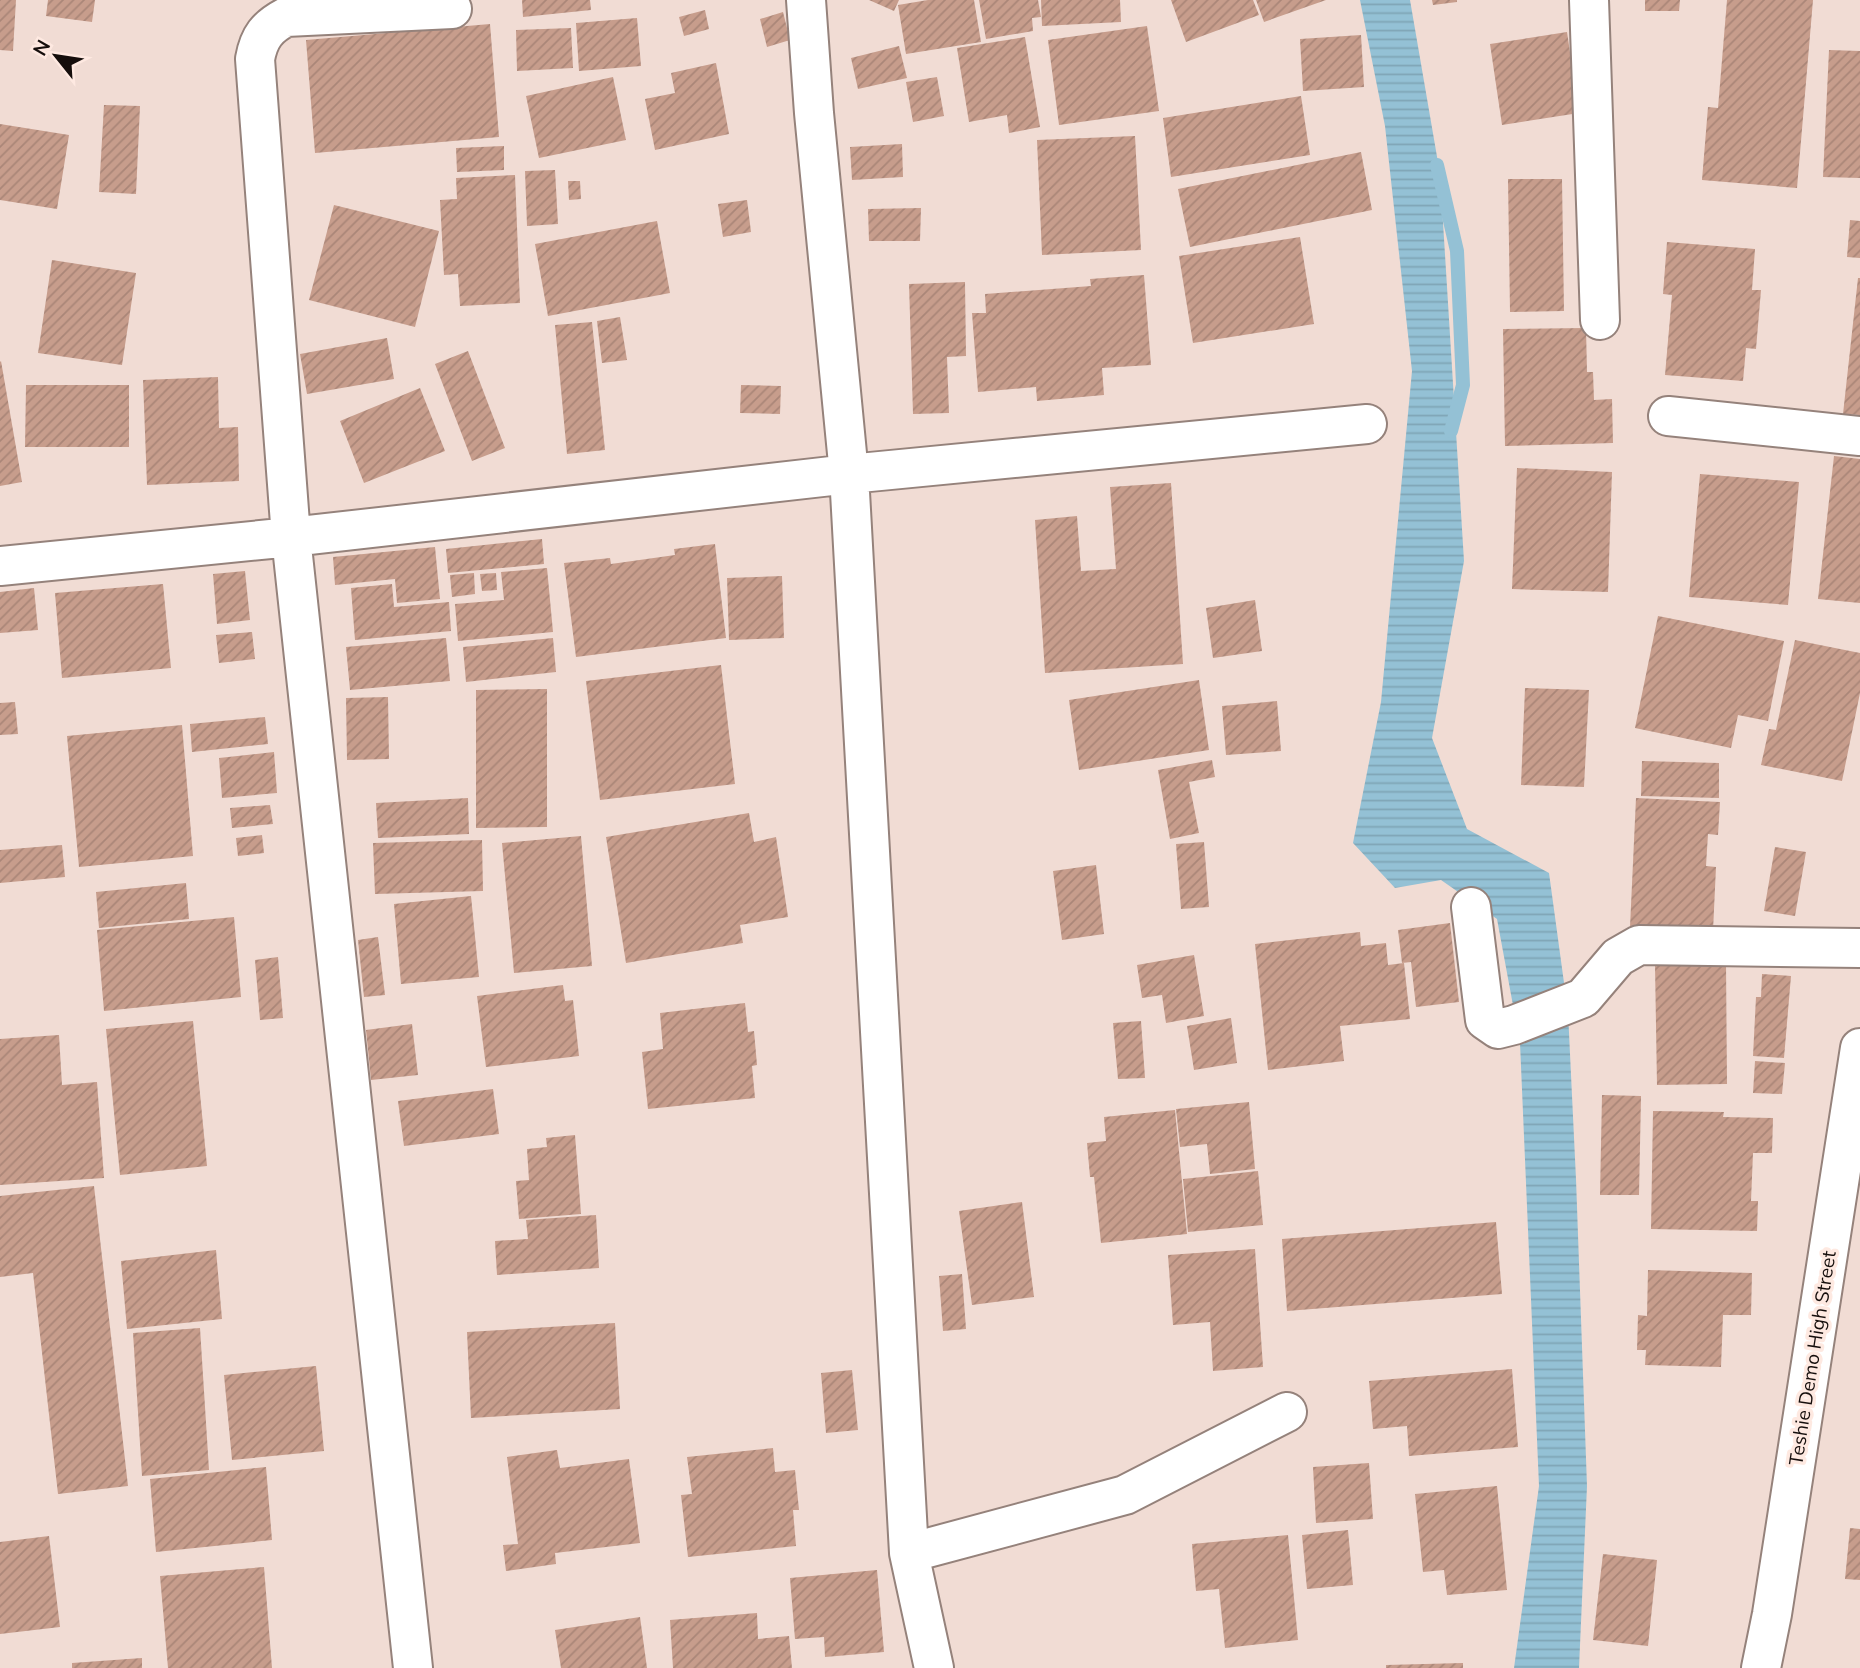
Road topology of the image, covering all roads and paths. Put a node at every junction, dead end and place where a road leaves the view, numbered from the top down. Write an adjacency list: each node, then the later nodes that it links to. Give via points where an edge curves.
1 (806, 0): 8 (street)
2 (1589, 0): 4 (street)
3 (452, 9): 9 (street, via 286,17 272,25 258,43 255,59)
4 (1600, 320)
5 (1668, 416): 7 (street)
6 (1367, 424): 8 (street)
7 (1860, 436)
8 (849, 474): 9 (street); 15 (street)
9 (291, 537): 10 (street); 16 (street)
10 (0, 566)
11 (1471, 907): 12 (street, via 1485,1020 1498,1029 1583,998 1618,957 1639,945)
12 (1860, 948)
13 (1859, 1054): 18 (street, Teshie Demo High Street)
14 (1287, 1412): 15 (street, via 1125,1495)
15 (909, 1553): 17 (street)
16 (413, 1668)
17 (933, 1668)
18 (1761, 1668)

